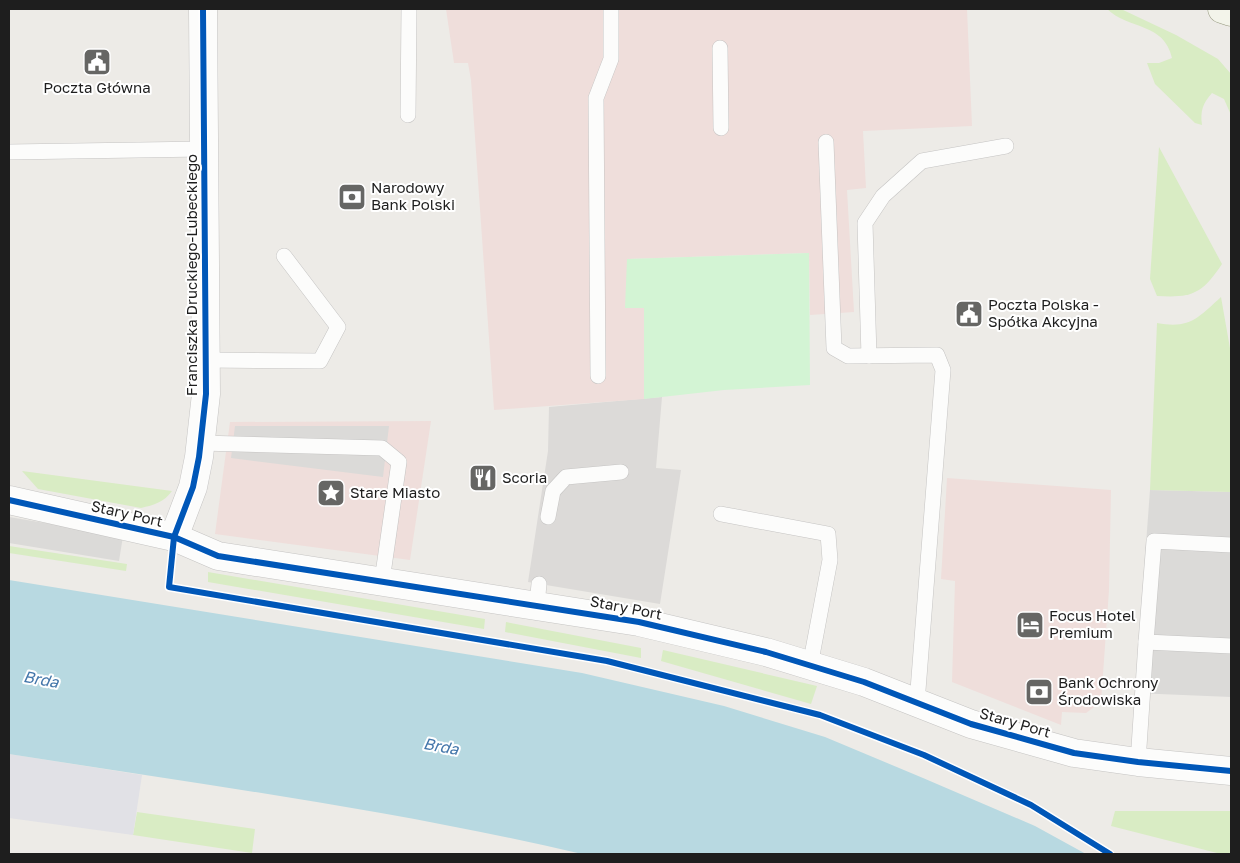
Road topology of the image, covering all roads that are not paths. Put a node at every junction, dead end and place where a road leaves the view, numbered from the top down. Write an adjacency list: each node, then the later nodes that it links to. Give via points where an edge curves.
1 (203, 9): 11 (street, Franciszka Druckiego-Lubeckiego)
2 (409, 9): 7 (lane)
3 (611, 9): 16 (lane, via 611,59 596,98)
4 (1222, 9): 5 (street)
5 (1231, 12)
6 (720, 48): 8 (lane)
7 (408, 115)
8 (721, 128)
9 (826, 142): 14 (lane, via 834,348 848,356)
10 (1006, 146): 14 (lane, via 922,161 883,196 865,223)
11 (204, 149): 12 (lane); 15 (street, Franciszka Druckiego-Lubeckiego)
12 (9, 152)
13 (284, 256): 15 (lane, via 338,327 320,361)
14 (869, 356): 28 (lane, via 937,355 943,370)
15 (206, 360): 17 (street, Franciszka Druckiego-Lubeckiego)
16 (598, 376)
17 (201, 443): 22 (street, Franciszka Druckiego-Lubeckiego, via 192,487); 24 (lane, via 382,448 399,462)
18 (621, 472): 21 (lane, via 566,477 553,491)
19 (9, 500): 22 (street, Stary Port)
20 (721, 514): 27 (lane, via 828,534 830,560)
21 (548, 517)
22 (174, 537): 24 (street, Stary Port, via 218,556)
23 (1231, 545): 25 (lane, via 1154,541)
24 (382, 581): 27 (street, Stary Port, via 538,594)
25 (1146, 642): 26 (lane); 29 (lane)
26 (1231, 646)
27 (810, 666): 28 (street, Stary Port, via 864,682)
28 (917, 703): 29 (street, Stary Port, via 971,724 1065,750)
29 (1138, 762): 30 (street, Stary Port)
30 (1231, 770)

